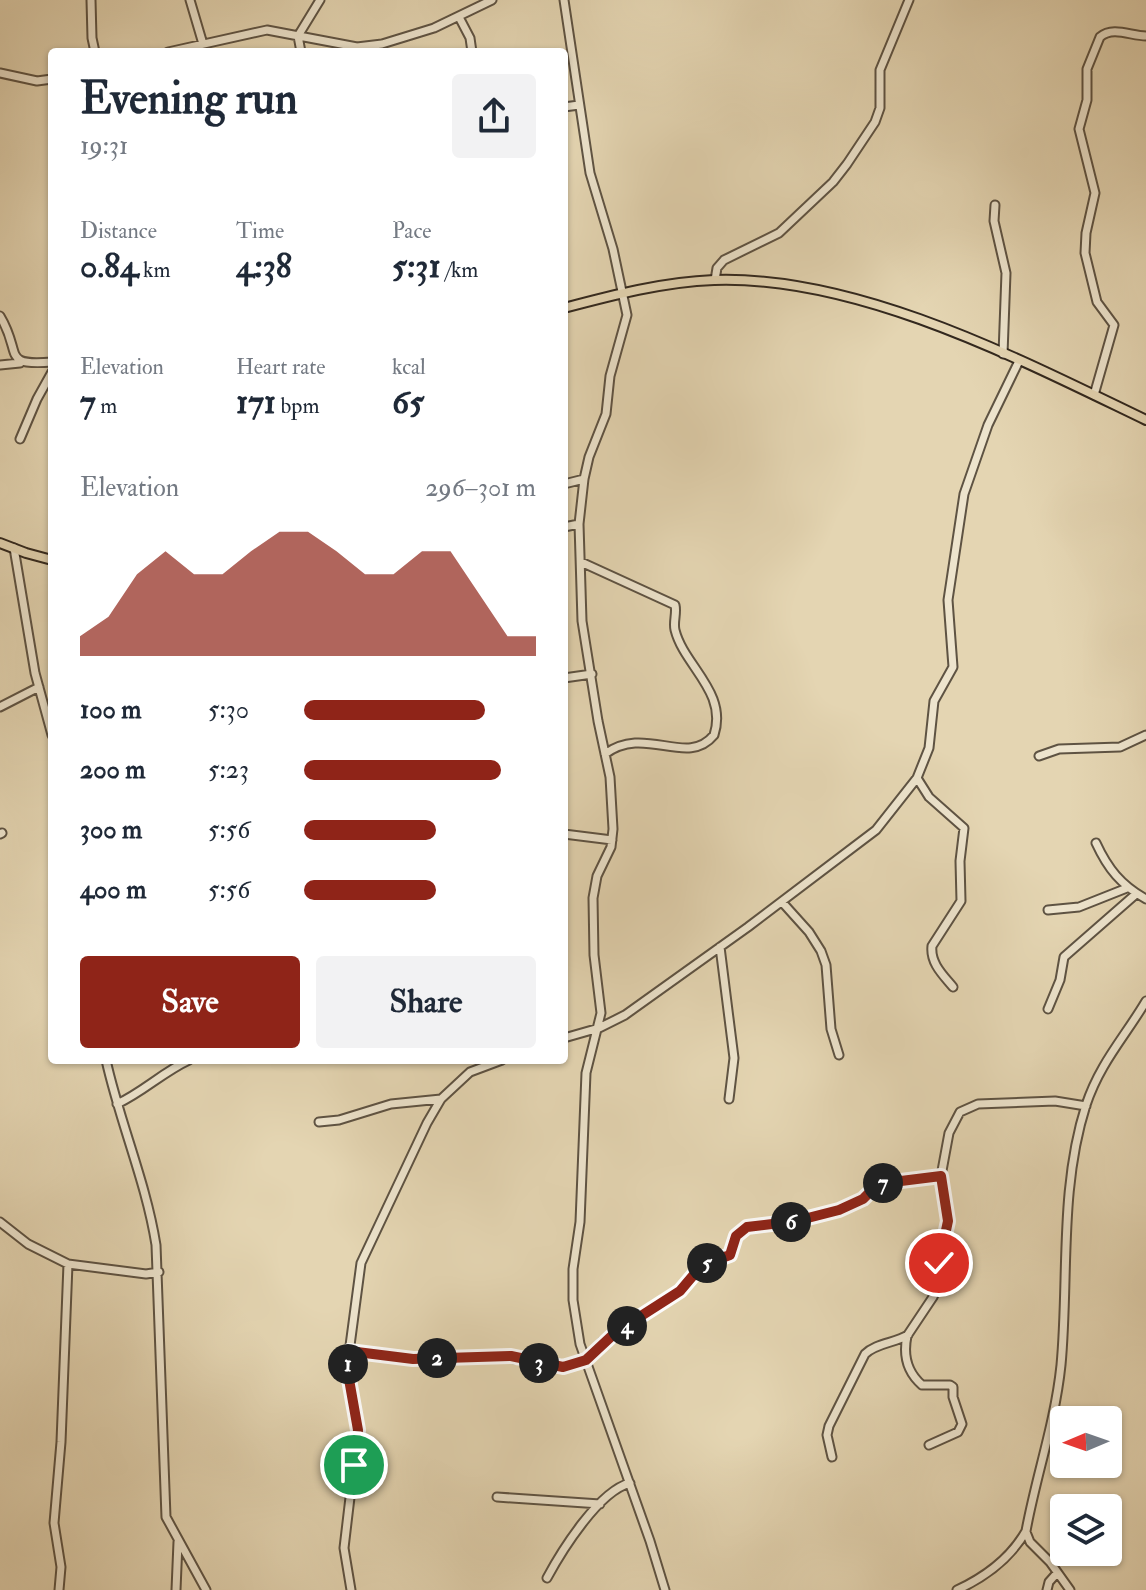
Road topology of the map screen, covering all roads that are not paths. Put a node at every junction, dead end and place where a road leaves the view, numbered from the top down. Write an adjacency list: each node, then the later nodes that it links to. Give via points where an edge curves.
1 (91, 0): 11 (street)
2 (190, 0): 10 (street)
3 (320, 0): 8 (street)
4 (492, 0): 7 (street)
5 (564, 0): 17 (street)
6 (909, 0): 20 (street, via 880,70 875,122 847,164 779,233 724,260)
7 (459, 17): 8 (street, via 382,44 357,47); 14 (street)
8 (298, 36): 10 (street, via 267,30); 13 (street)
9 (1146, 36): 30 (street, via 1105,33 1086,74 1087,100 1079,129 1095,193 1085,253 1097,302 1114,325)
10 (203, 44): 12 (street)
11 (94, 48)
12 (186, 48)
13 (300, 48)
14 (471, 48)
15 (0, 73): 16 (street)
16 (48, 80)
17 (579, 105): 18 (street); 21 (street, via 590,173)
18 (568, 106)
19 (995, 205): 24 (street, via 1006,273)
20 (715, 280): 21 (main road); 24 (main road, via 803,287 861,301)
21 (623, 292): 22 (main road); 33 (street, via 627,315 606,414)
22 (568, 307)
23 (0, 316): 27 (street, via 13,357)
24 (1003, 354): 25 (main road)
25 (1019, 361): 30 (main road); 49 (street, via 988,425 964,494 948,600 953,667 934,701 929,748)
26 (48, 362): 27 (street)
27 (20, 363): 28 (street)
28 (0, 365)
29 (48, 379): 32 (street)
30 (1094, 395): 31 (main road)
31 (1146, 420)
32 (20, 439)
33 (584, 479): 34 (street); 35 (street)
34 (568, 483)
35 (579, 524): 36 (street); 40 (street)
36 (568, 526)
37 (0, 543): 38 (main road)
38 (14, 548): 39 (main road); 43 (street)
39 (48, 559)
40 (581, 562): 41 (street, via 582,621); 47 (street, via 675,605 674,628 708,686 716,718 714,735 699,747 630,743)
41 (592, 674): 42 (street); 47 (street)
42 (568, 677)
43 (39, 687): 44 (street); 45 (street)
44 (0, 707)
45 (48, 720)
46 (1146, 735): 48 (street, via 1120,747 1059,749)
47 (605, 754): 51 (street)
48 (1039, 756)
49 (917, 778): 56 (street, via 876,830); 59 (street, via 929,797 964,828 961,901 931,952)
50 (568, 834): 51 (street)
51 (612, 840): 62 (street, via 593,898)
52 (1096, 843): 53 (street, via 1110,871)
53 (1127, 888): 54 (street); 57 (street, via 1079,907)
54 (1136, 894): 55 (street); 61 (street, via 1064,957)
55 (1146, 899)
56 (782, 902): 58 (street); 64 (street, via 821,951)
57 (1048, 910)
58 (720, 947): 62 (street); 69 (street, via 734,1058)
59 (953, 987)
60 (1146, 1001): 71 (street, via 1102,1064)
61 (1048, 1009)
62 (599, 1028): 63 (street); 79 (street, via 586,1073 573,1269 576,1328)
63 (568, 1037)
64 (839, 1055)
65 (107, 1064): 70 (street)
66 (182, 1064): 70 (street)
67 (491, 1064): 68 (street, via 470,1072)
68 (441, 1099): 72 (street, via 391,1104); 78 (street, via 361,1263)
69 (729, 1099)
70 (117, 1104): 76 (street, via 151,1215)
71 (1086, 1106): 73 (street, via 1014,1101 968,1107 954,1119); 85 (street, via 1071,1178 1059,1380)
72 (319, 1122)
73 (941, 1176): 77 (street, via 948,1221 938,1286); 79 (street, via 885,1183 839,1210 747,1227 736,1236 730,1255 702,1265 680,1291 616,1332)
74 (0, 1222): 75 (street, via 28,1244)
75 (68, 1264): 76 (street); 89 (street, via 54,1523)
76 (159, 1272): 86 (street, via 164,1503)
77 (908, 1335): 80 (street, via 912,1375 922,1385 953,1387 962,1424 958,1432); 81 (street, via 865,1354 829,1426)
78 (349, 1351): 79 (street, via 413,1359 511,1356 563,1367); 92 (street, via 358,1430 344,1548)
79 (586, 1360): 82 (street)
80 (929, 1445)
81 (832, 1457)
82 (630, 1483): 84 (street, via 615,1488); 93 (street)
83 (497, 1497): 84 (street)
84 (600, 1504): 88 (street, via 562,1550)
85 (1026, 1531): 87 (street); 94 (street, via 996,1567)
86 (178, 1542): 90 (street); 91 (street)
87 (1057, 1573): 95 (street); 96 (street)
88 (547, 1578)
89 (59, 1590)
90 (176, 1590)
91 (206, 1590)
92 (351, 1590)
93 (665, 1590)
94 (957, 1590)
95 (1047, 1590)
96 (1070, 1590)

